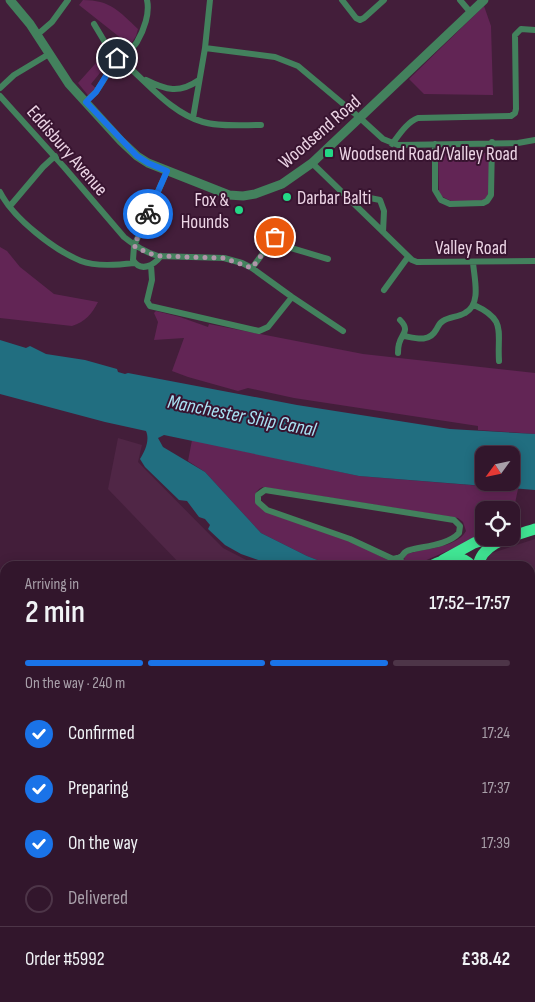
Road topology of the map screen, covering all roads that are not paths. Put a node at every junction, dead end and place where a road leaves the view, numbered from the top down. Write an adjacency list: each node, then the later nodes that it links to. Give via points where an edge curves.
1 (10, 0): 12 (street, Woodsend Road)
2 (68, 0): 12 (street, via 52,22)
3 (147, 0): 15 (street, via 146,21 126,61)
4 (210, 0): 13 (street)
5 (342, 0): 6 (street, via 360,20)
6 (384, 0)
7 (460, 0): 9 (street)
8 (484, 0): 9 (street, Woodsend Road)
9 (471, 13): 21 (street, Woodsend Road)
10 (94, 24): 19 (street, via 110,48 121,52)
11 (535, 30): 25 (street, via 521,29 515,35 516,109 511,116 418,118)
12 (37, 34): 14 (street, Woodsend Road)
13 (205, 48): 16 (street); 21 (street, via 284,59 298,66)
14 (49, 54): 17 (street, via 14,75); 19 (street, Woodsend Road)
15 (140, 77): 16 (street, via 175,90); 20 (street)
16 (199, 80): 20 (street)
17 (0, 88)
18 (0, 96): 27 (street, Eddisbury Avenue)
19 (86, 102): 29 (street, Woodsend Road, via 137,156)
20 (193, 118): 22 (street, via 222,124)
21 (360, 118): 25 (street, via 383,140); 28 (street, Woodsend Road)
22 (261, 125)
23 (535, 140): 24 (street)
24 (492, 142): 26 (street); 26 (street, via 491,195 487,202 478,204 450,204 438,197 435,190)
25 (392, 144): 26 (street)
26 (436, 144)
27 (55, 156): 32 (street); 34 (street, Eddisbury Avenue)
28 (312, 163): 29 (street, Woodsend Road, via 282,184 243,196 229,195); 31 (street, Valley Road)
29 (167, 171): 34 (street)
30 (0, 192): 32 (street)
31 (351, 200): 33 (street, Valley Road); 33 (street, via 380,200 384,211)
32 (10, 206): 40 (street, via 36,233 81,261)
33 (383, 232): 36 (street, Valley Road)
34 (134, 246): 35 (street, Eddisbury Avenue); 40 (street)
35 (161, 256): 41 (street); 42 (street, Eddisbury Avenue, via 224,258)
36 (408, 257): 38 (street, Valley Road, via 417,262); 43 (street, Valley Road)
37 (328, 259): 42 (street, via 291,248 275,237)
38 (473, 262): 39 (street, Valley Road); 45 (street)
39 (535, 262)
40 (134, 263): 41 (street)
41 (151, 266): 44 (street, via 152,280 147,301 150,306 259,331 268,327)
42 (252, 268): 44 (street, Eddisbury Avenue)
43 (384, 290)
44 (292, 297): 47 (street, Eddisbury Avenue)
45 (474, 305): 48 (street, via 463,314 444,320 429,337); 50 (street, via 495,318 500,335 495,352)
46 (400, 320): 48 (street, via 405,327)
47 (343, 331)
48 (404, 336): 49 (street, via 399,341)
49 (398, 353)
50 (499, 361)
51 (535, 528): 52 (highway); 59 (highway, via 492,545 482,553)
52 (520, 530)
53 (475, 543): 56 (highway)
54 (400, 557): 55 (street); 55 (street, via 404,552 452,538 459,533 460,526 454,520 274,492 262,491 258,495 258,502 268,510 350,539); 57 (street)
55 (393, 559)
56 (443, 560): 58 (highway, via 461,558)
57 (401, 561)
58 (465, 561)
59 (480, 561)

